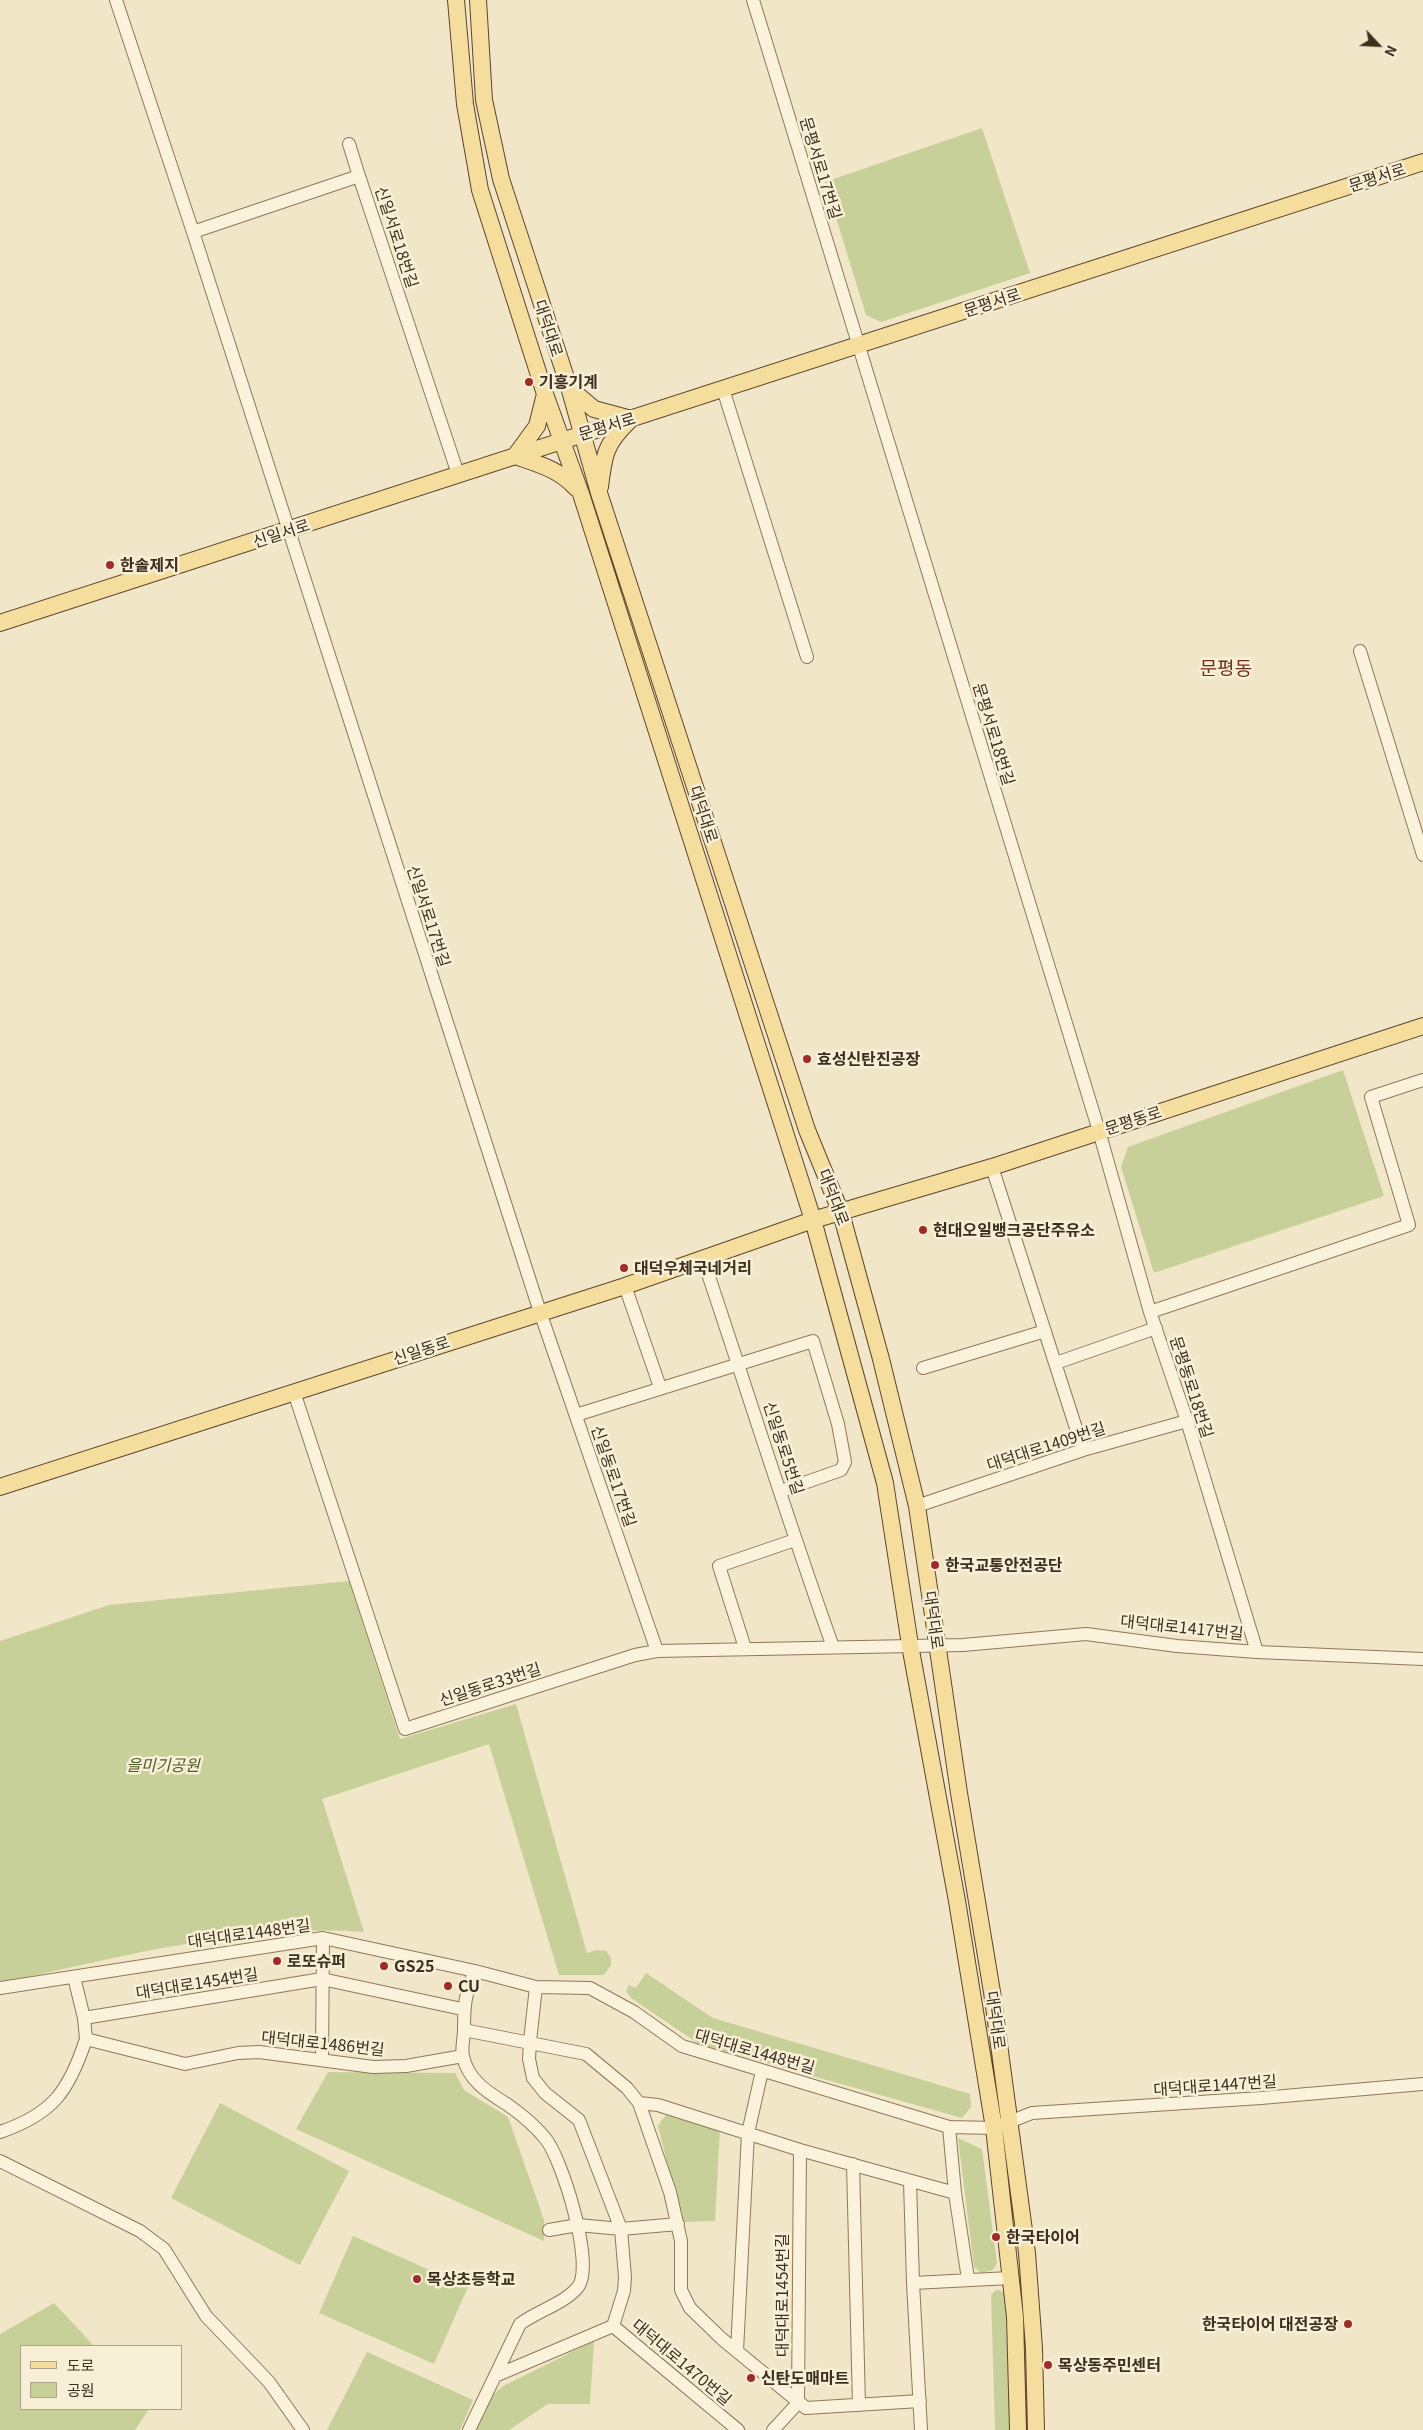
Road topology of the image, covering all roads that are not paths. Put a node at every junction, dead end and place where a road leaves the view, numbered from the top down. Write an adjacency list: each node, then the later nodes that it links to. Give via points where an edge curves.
1 (116, 0): 8 (street)
2 (456, 0): 12 (main road, 대덕대로, via 465,104 480,190)
3 (478, 0): 10 (main road, 대덕대로, via 484,100 501,179)
4 (753, 0): 9 (street, 문평서로17번길)
5 (350, 144): 7 (street)
6 (1423, 162): 9 (main road, 문평서로)
7 (360, 176): 8 (street, 신일서로18번길); 17 (street, 신일서로18번길)
8 (193, 232): 20 (street)
9 (858, 346): 11 (main road, 문평서로); 27 (street, 문평서로18번길)
10 (569, 388): 13 (main road, via 594,409); 14 (main road, 대덕대로)
11 (723, 389): 13 (main road, 문평서로); 23 (street)
12 (545, 394): 15 (main road, 대덕대로); 16 (main road, via 537,426)
13 (631, 419): 14 (main road, 문평서로); 18 (main road, via 613,436 606,450)
14 (582, 434): 15 (main road, 문평서로); 18 (main road, 대덕대로)
15 (561, 441): 16 (main road, 신일서로); 19 (main road, 대덕대로)
16 (515, 456): 17 (main road, 신일서로); 19 (main road, via 550,467 566,477)
17 (458, 474): 20 (main road, 신일서로)
18 (599, 493): 29 (main road, 대덕대로, via 807,1130)
19 (581, 494): 30 (main road, 대덕대로)
20 (288, 531): 21 (main road, 신일서로); 33 (street, 신일서로17번길)
21 (0, 623)
22 (1360, 651): 24 (street)
23 (807, 657)
24 (1423, 855)
25 (1423, 1026): 27 (main road, 문평동로)
26 (1423, 1080): 34 (street, via 1370,1097 1409,1225)
27 (1099, 1131): 28 (main road, 문평동로); 34 (street, 문평동로18번길)
28 (992, 1167): 29 (main road, 문평동로); 36 (street)
29 (841, 1213): 30 (main road, 신일동로); 47 (main road, 대덕대로)
30 (813, 1220): 31 (main road, 신일동로); 50 (main road, 대덕대로, via 885,1483)
31 (703, 1259): 32 (main road, 신일동로); 37 (street, 신일동로5번길)
32 (625, 1286): 33 (main road, 신일동로); 40 (street)
33 (540, 1312): 41 (main road, 신일동로); 42 (street, 신일동로17번길)
34 (1150, 1312): 35 (street, 문평동로18번길)
35 (1156, 1328): 38 (street); 43 (street, 문평동로18번길)
36 (1046, 1331): 38 (street); 39 (street)
37 (738, 1363): 40 (street); 46 (street, 신일동로5번길); 46 (street, via 812,1340 838,1424 845,1462 841,1470)
38 (1056, 1363): 44 (street)
39 (923, 1368)
40 (660, 1387): 42 (street)
41 (294, 1392): 45 (main road, 신일동로); 53 (street, 신일동로33번길, via 404,1729 635,1654)
42 (576, 1415): 53 (street, 신일동로17번길)
43 (1186, 1421): 44 (street, 대덕대로1409번길); 54 (street, 문평동로18번길)
44 (1083, 1450): 47 (street, 대덕대로1409번길)
45 (0, 1487)
46 (781, 1491): 48 (street, 신일동로5번길)
47 (918, 1506): 49 (main road, 대덕대로)
48 (795, 1540): 51 (street, 신일동로5번길); 52 (street, via 719,1566)
49 (937, 1644): 50 (street, 신일동로33번길); 54 (street, 대덕대로1417번길, via 963,1645 1086,1634); 72 (main road, 대덕대로)
50 (910, 1645): 51 (street, 신일동로33번길); 74 (main road, 대덕대로)
51 (833, 1647): 52 (street, 신일동로33번길)
52 (745, 1648): 53 (street, 신일동로33번길)
53 (657, 1651)
54 (1257, 1652): 55 (street, 대덕대로1417번길)
55 (1423, 1659)
56 (323, 1938): 57 (street, 대덕대로1448번길); 58 (street, 대덕대로1448번길); 59 (street)
57 (475, 1971): 60 (street, 대덕대로1448번길); 62 (street)
58 (74, 1977): 61 (street, 대덕대로1448번길); 63 (street)
59 (322, 1979): 62 (street, 대덕대로1454번길); 63 (street, 대덕대로1454번길); 68 (street)
60 (536, 1986): 66 (street, 대덕대로1470번길); 69 (street, 대덕대로1448번길, via 590,1988 634,2012 682,2046)
61 (0, 1988)
62 (462, 2009): 64 (street)
63 (84, 2018): 65 (street)
64 (464, 2030): 66 (street); 67 (street)
65 (86, 2039): 68 (street, 대덕대로1486번길, via 185,2064 259,2052); 75 (street, via 76,2070 58,2098 32,2120)
66 (530, 2041): 71 (street, via 586,2054 627,2088); 84 (street, 대덕대로1470번길, via 529,2059 534,2078 545,2093 579,2120)
67 (463, 2056): 68 (street, 대덕대로1486번길, via 387,2067); 83 (street, via 474,2080 486,2092 509,2106 546,2139 555,2156)
68 (322, 2060)
69 (762, 2071): 73 (street, 대덕대로1448번길); 76 (street)
70 (1423, 2084): 72 (street, 대덕대로1447번길, via 1032,2113)
71 (639, 2103): 76 (street, via 658,2105); 82 (street)
72 (1010, 2122): 74 (street, 대덕대로1448번길); 101 (main road, 대덕대로, via 1027,2253)
73 (949, 2127): 74 (street, 대덕대로1448번길); 81 (street)
74 (994, 2128): 86 (main road, 대덕대로)
75 (0, 2132)
76 (748, 2133): 77 (street); 90 (street)
77 (800, 2150): 79 (street); 93 (street, 대덕대로1454번길)
78 (0, 2161): 95 (street, via 140,2231 164,2249 206,2316 269,2382)
79 (853, 2164): 80 (street); 94 (street)
80 (910, 2181): 81 (street); 88 (street)
81 (955, 2193): 87 (street)
82 (678, 2224): 84 (street); 90 (street, via 681,2290 690,2308)
83 (578, 2226): 84 (street); 85 (street); 91 (street, via 583,2262 578,2286 520,2324)
84 (621, 2229): 89 (street, 대덕대로1470번길, via 624,2291)
85 (549, 2230)
86 (1010, 2278): 87 (street); 100 (main road, 대덕대로, via 1015,2317)
87 (968, 2279): 88 (street)
88 (914, 2283): 92 (street)
89 (613, 2326): 91 (street); 97 (street, 대덕대로1470번길)
90 (737, 2351): 93 (street)
91 (495, 2376): 96 (street)
92 (920, 2401): 94 (street); 99 (street)
93 (798, 2404): 94 (street, via 806,2408); 98 (street)
94 (859, 2405)
95 (302, 2430)
96 (469, 2430)
97 (738, 2430)
98 (773, 2430)
99 (922, 2430)
100 (1018, 2430)
101 (1036, 2430)

